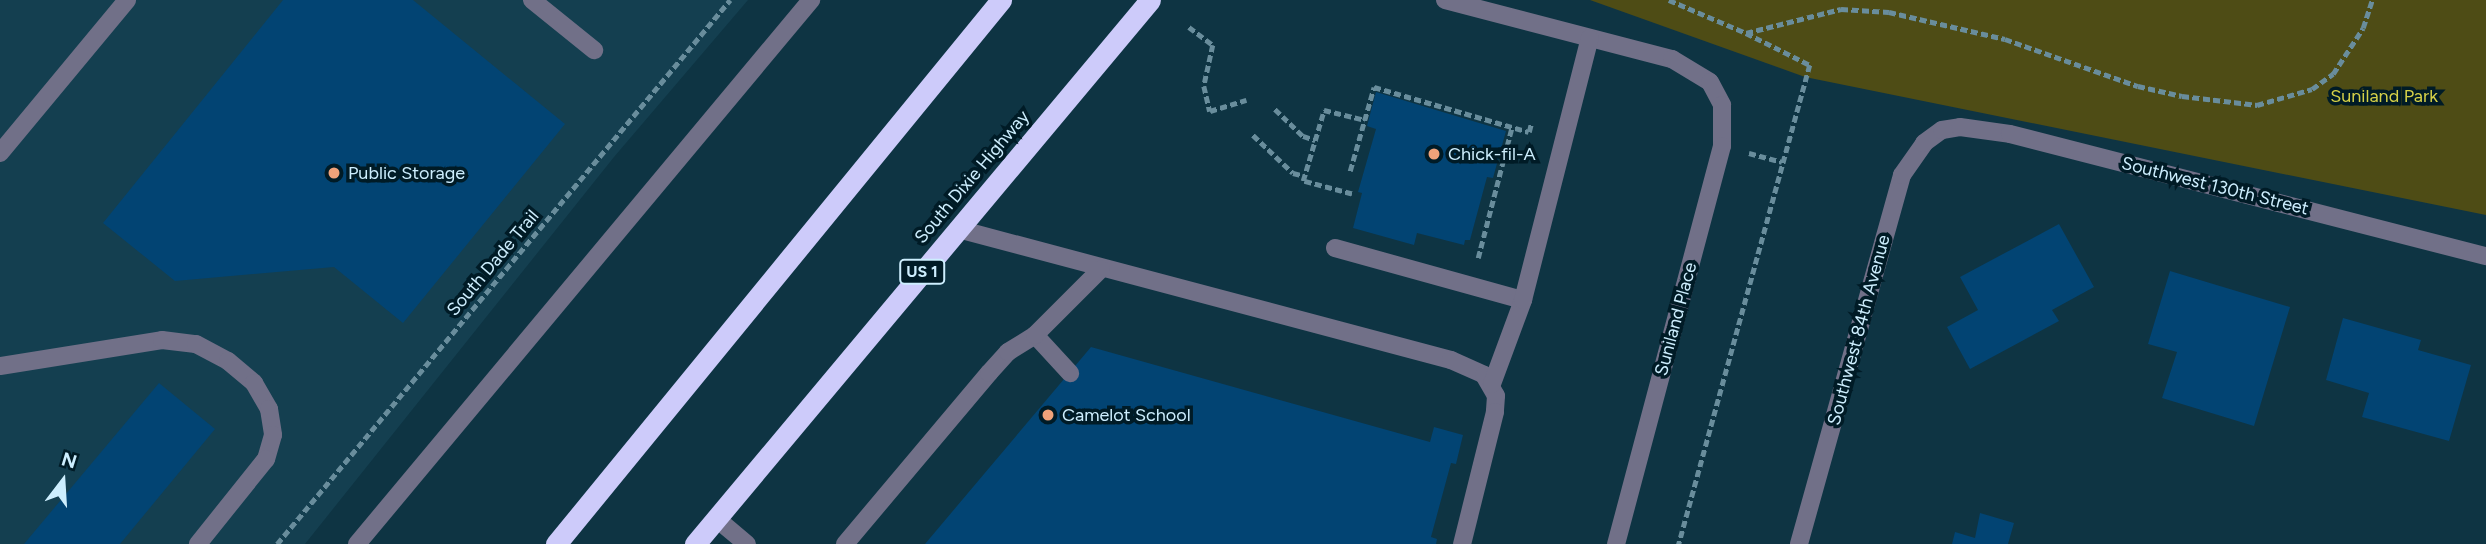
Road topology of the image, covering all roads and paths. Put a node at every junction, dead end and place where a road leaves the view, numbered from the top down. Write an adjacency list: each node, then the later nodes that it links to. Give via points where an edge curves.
1 (127, 0): 23 (street)
2 (532, 0): 13 (street)
3 (730, 0): 40 (path, South Dade Trail)
4 (811, 0): 41 (street)
5 (1001, 0): 42 (highway)
6 (1150, 0): 28 (highway, South Dixie Highway / US 1)
7 (1445, 0): 12 (street)
8 (1669, 0): 11 (path)
9 (2372, 0): 11 (path, via 2363,28 2333,74 2312,89 2257,105 2138,86 2006,39 1889,12 1840,9)
10 (1189, 27): 14 (path, via 1213,45 1204,86 1210,111)
11 (1746, 33): 24 (path, via 1810,65)
12 (1590, 38): 33 (street); 47 (street, Suniland Place, via 1684,64 1718,93 1724,124 1722,146)
13 (594, 50)
14 (1246, 100)
15 (1275, 108): 21 (path, via 1303,136)
16 (1365, 120): 18 (path, via 1374,87); 21 (path, via 1324,110); 25 (path)
17 (1531, 124): 18 (path, via 1528,132)
18 (1512, 127): 31 (path, via 1477,255)
19 (1942, 130): 30 (street, Southwest 130th Street, via 1960,127 2010,134); 49 (street, Southwest 84th Avenue, via 1924,143 1902,175)
20 (1253, 135): 26 (path, via 1293,173)
21 (1315, 140): 26 (path)
22 (1744, 152): 24 (path)
23 (0, 153)
24 (1782, 162): 48 (path)
25 (1350, 171)
26 (1305, 176): 27 (path, via 1303,181)
27 (1352, 194)
28 (958, 229): 32 (street); 38 (highway, South Dixie Highway / US 1)
29 (1335, 248): 33 (street)
30 (2486, 256)
31 (1480, 264)
32 (1101, 269): 34 (street); 37 (street, via 1451,360 1475,369)
33 (1523, 300): 37 (street)
34 (1035, 335): 36 (street); 45 (street, via 989,373)
35 (0, 366): 39 (street, via 162,340 196,344 228,361 254,383 270,409 273,435 266,459)
36 (1070, 373)
37 (1492, 384): 46 (street, via 1496,396 1493,426)
38 (717, 519): 43 (highway, South Dixie Highway / US 1); 44 (street)
39 (198, 544)
40 (277, 544)
41 (357, 544)
42 (556, 544)
43 (695, 544)
44 (747, 544)
45 (845, 544)
46 (1462, 544)
47 (1615, 544)
48 (1679, 544)
49 (1800, 544)

